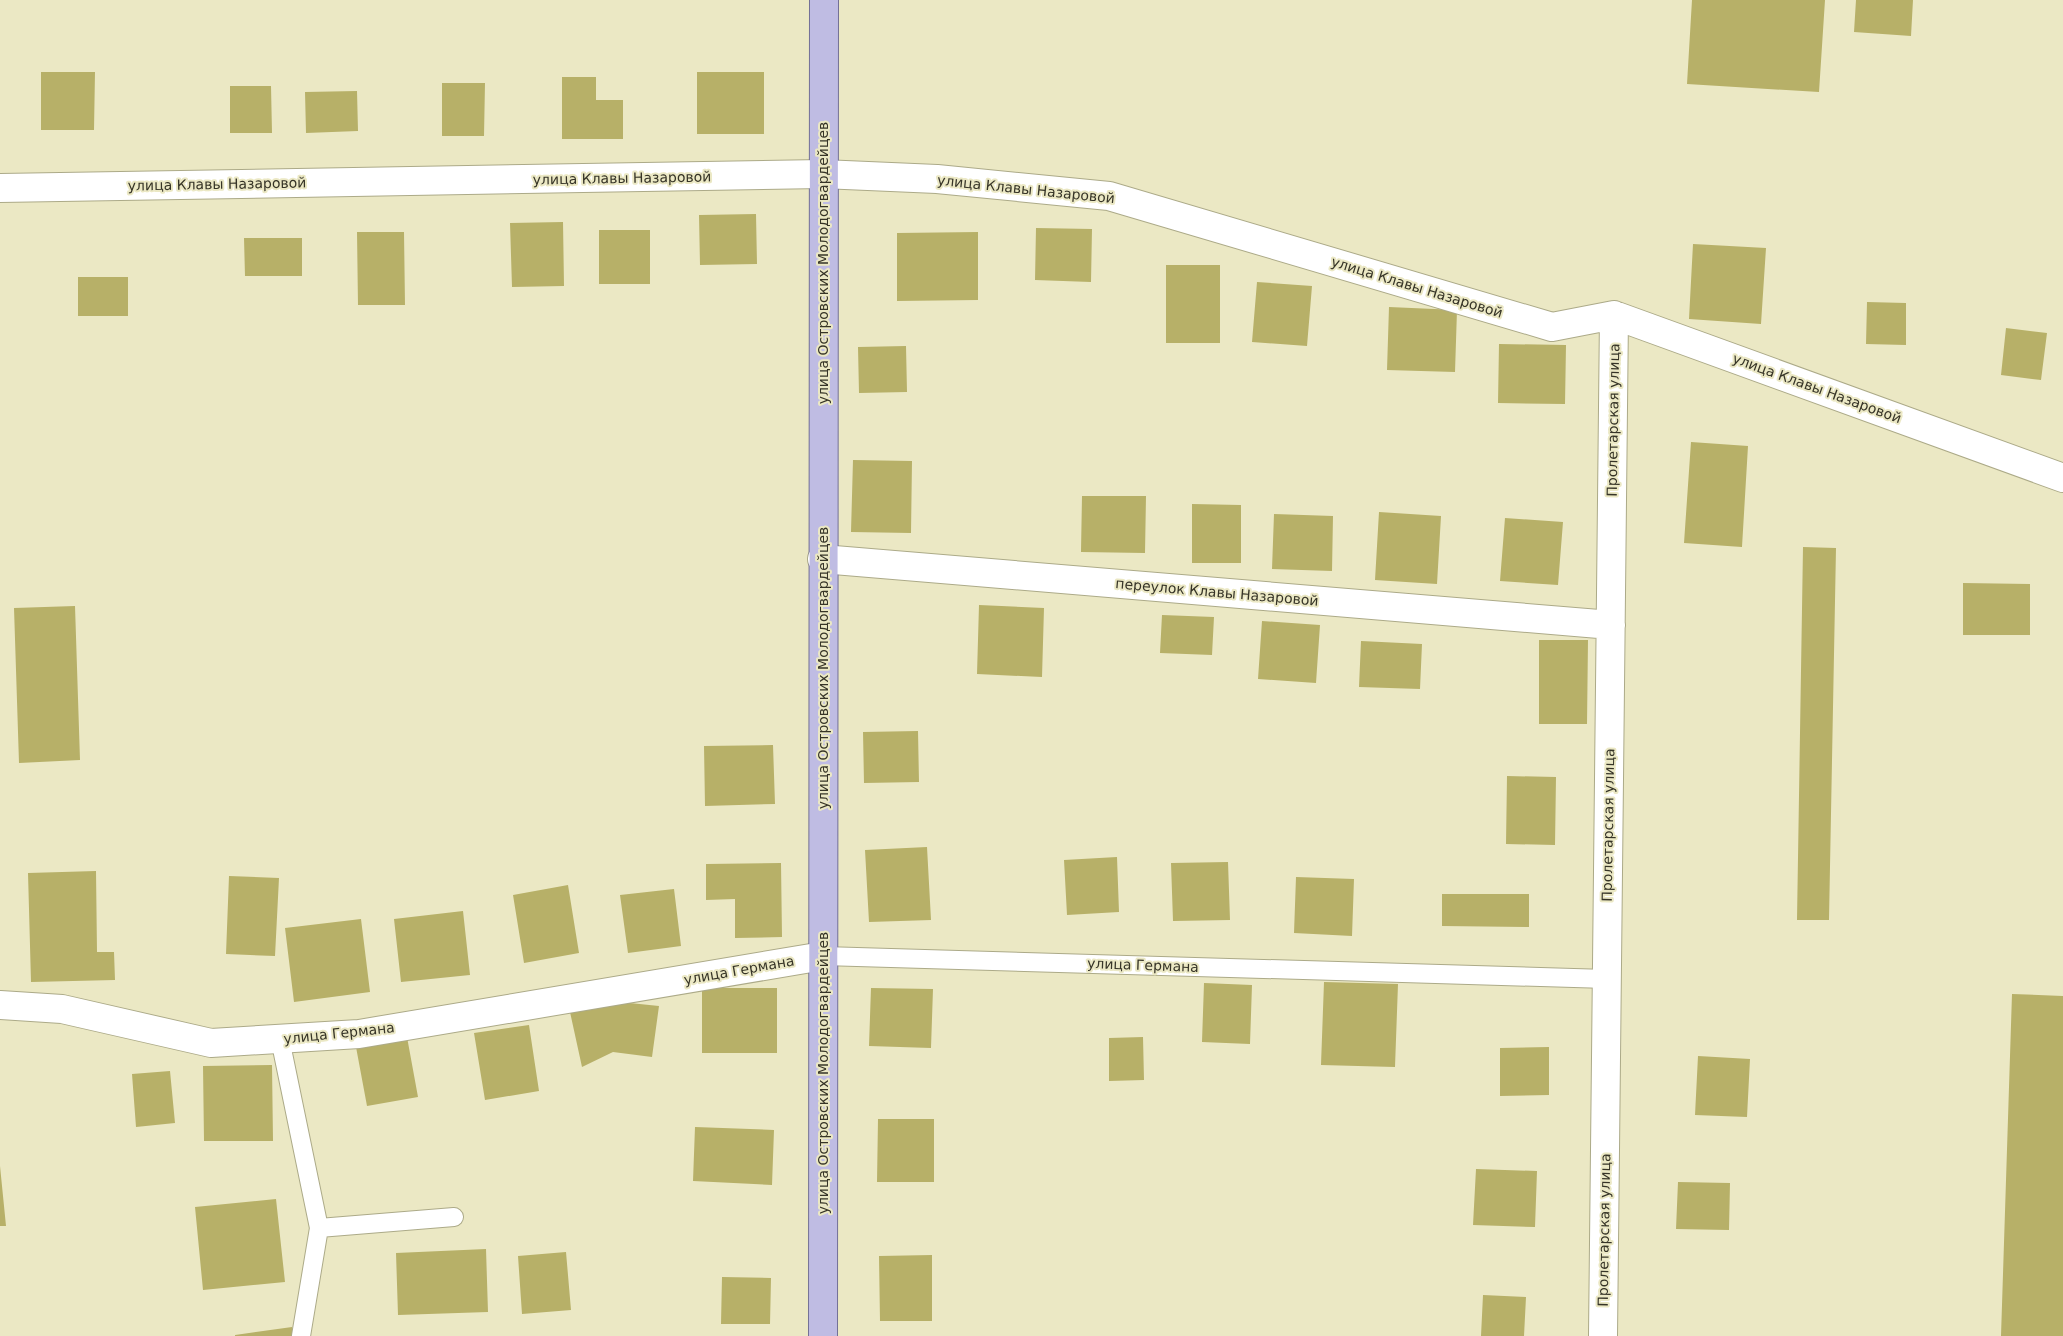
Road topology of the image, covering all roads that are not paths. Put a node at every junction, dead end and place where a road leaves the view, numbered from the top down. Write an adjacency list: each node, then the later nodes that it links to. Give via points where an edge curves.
1 (824, 0): 2 (main road, улица Островских Молодогвардейцев)
2 (822, 174): 3 (street, улица Клавы Назаровой); 4 (street, улица Клавы Назаровой, via 938,179 1109,196 1552,327); 6 (main road, улица Островских Молодогвардейцев)
3 (0, 188)
4 (1614, 315): 5 (street, улица Клавы Назаровой); 7 (street, Пролетарская улица)
5 (2063, 478)
6 (822, 559): 7 (street, переулок Клавы Назаровой); 8 (main road, улица Островских Молодогвардейцев)
7 (1611, 625): 9 (street, Пролетарская улица)
8 (823, 956): 9 (lane, улица Германа); 11 (street, улица Германа, via 359,1034); 15 (main road, улица Островских Молодогвардейцев)
9 (1607, 979): 16 (street, Пролетарская улица)
10 (0, 1004): 11 (street, улица Германа, via 62,1009 211,1043)
11 (280, 1039): 13 (lane)
12 (454, 1217): 13 (lane)
13 (319, 1228): 14 (lane)
14 (301, 1336)
15 (823, 1336)
16 (1603, 1336)

